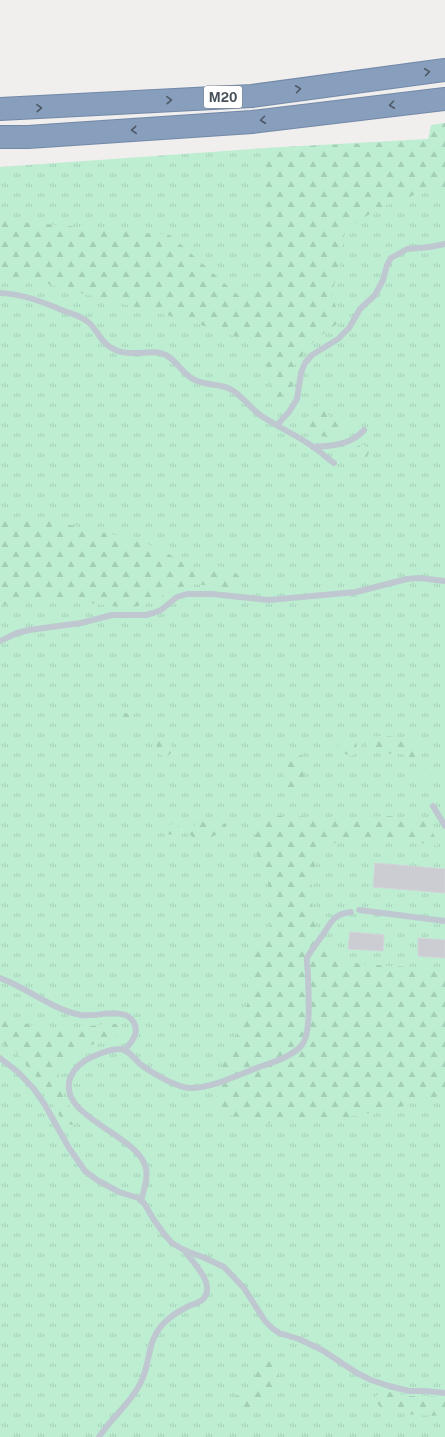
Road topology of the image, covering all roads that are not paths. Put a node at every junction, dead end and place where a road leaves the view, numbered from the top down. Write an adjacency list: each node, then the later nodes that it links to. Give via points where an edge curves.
1 (445, 70): 3 (highway, M20, one-way to 1, via 252,96)
2 (445, 98): 4 (highway, M20, one-way to 4, via 252,122)
3 (0, 109)
4 (0, 138)
5 (445, 244): 7 (lane, via 407,249 391,258 375,295 360,309 349,328 305,363 297,399)
6 (0, 293): 7 (lane, via 26,296 78,315 90,324 104,344 120,352 159,352 195,380 230,389 261,416)
7 (277, 424): 9 (lane)
8 (364, 430): 9 (lane, via 352,440)
9 (313, 447): 10 (lane)
10 (334, 463)
11 (445, 582): 12 (lane, via 407,579 356,592 269,600 187,594 154,613 112,615 81,623 29,630)
12 (0, 641)
13 (433, 806): 14 (lane)
14 (445, 826)
15 (359, 910): 17 (lane)
16 (351, 912): 19 (lane, via 340,914 333,919 307,958 309,1010 305,1038 296,1051 274,1063 207,1085 188,1088 144,1067)
17 (445, 921)
18 (0, 978): 19 (lane, via 67,1011 90,1016 125,1014 134,1022 136,1031 132,1043)
19 (124, 1050): 21 (lane, via 102,1053 84,1061 73,1072 68,1087 71,1098 86,1114 136,1151 145,1164 146,1182)
20 (0, 1058): 21 (lane, via 34,1089 85,1171 119,1192)
21 (141, 1200): 22 (lane, via 165,1235)
22 (184, 1250): 23 (lane, via 216,1263 231,1273 254,1302 265,1321 279,1333 310,1344 371,1380 409,1391); 24 (lane, via 203,1275 206,1296 166,1321 159,1329 151,1342 146,1369 139,1386)
23 (445, 1393)
24 (99, 1437)

